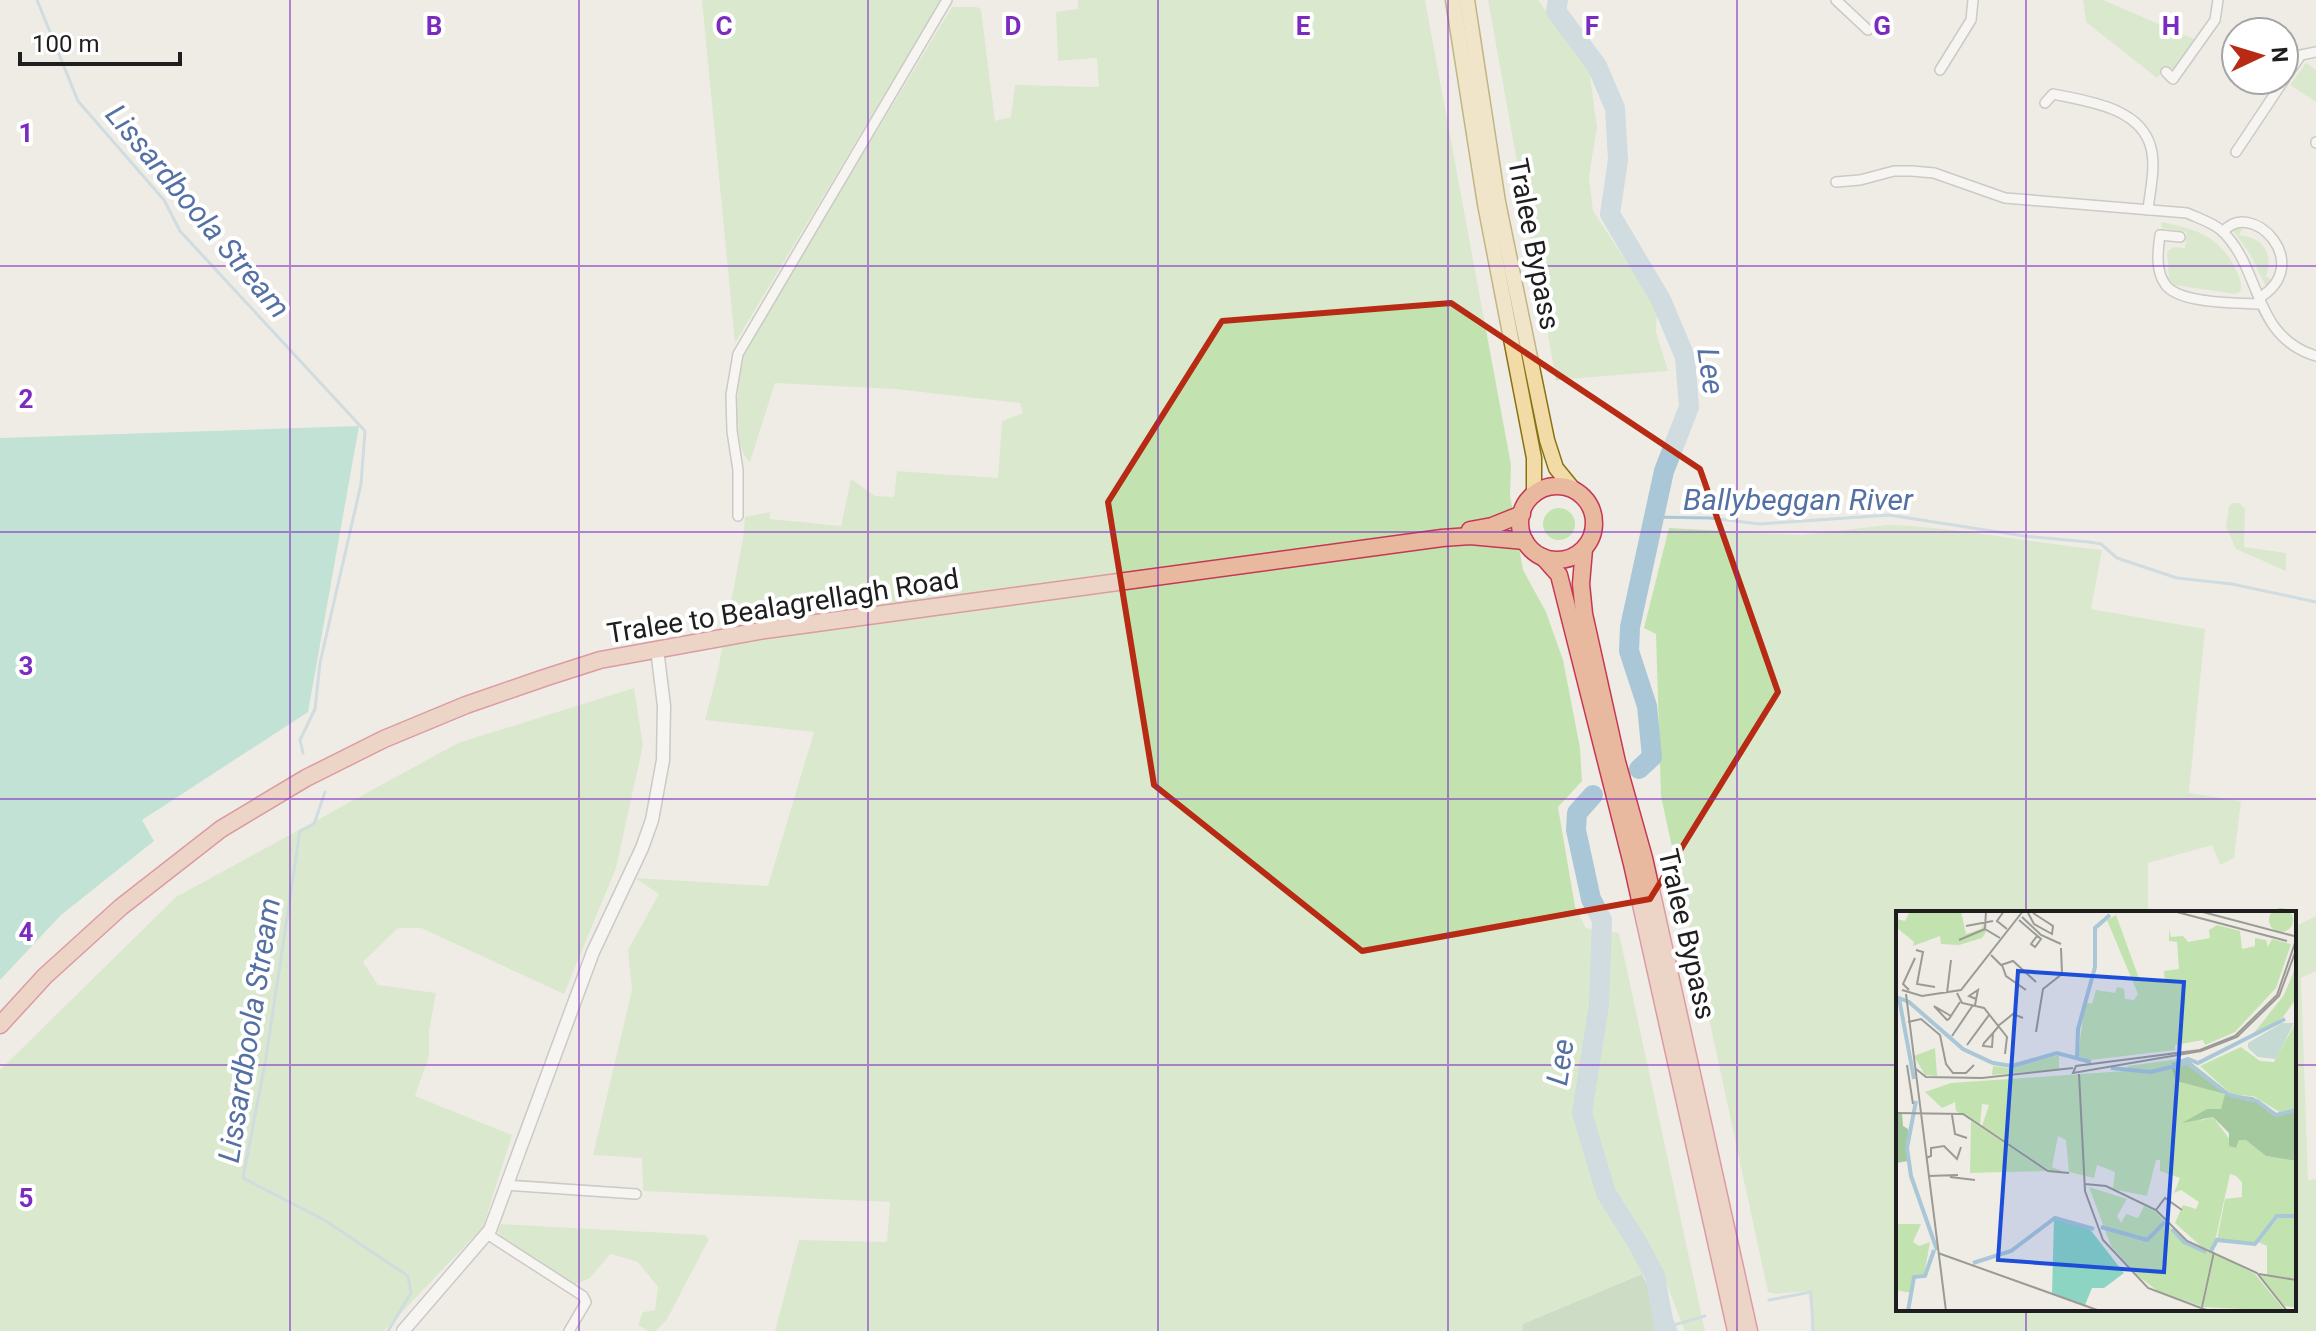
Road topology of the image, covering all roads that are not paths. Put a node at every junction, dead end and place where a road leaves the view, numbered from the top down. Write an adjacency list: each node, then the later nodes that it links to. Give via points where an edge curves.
1 (947, 0): 22 (street, via 738,354 731,395)
2 (1453, 0): 20 (main road, Tralee Bypass, via 1485,204 1534,458)
3 (1467, 0): 19 (main road, Tralee Bypass, via 1498,202 1547,440 1556,468)
4 (1836, 0): 7 (street)
5 (1973, 0): 8 (street, via 1971,20)
6 (2218, 0): 9 (street, via 2215,20 2173,79)
7 (1868, 30)
8 (1940, 70)
9 (2166, 72)
10 (2273, 96): 12 (street)
11 (2045, 103): 14 (street, via 2053,94 2087,101 2114,109 2136,124 2152,149)
12 (2236, 152)
13 (1836, 182): 14 (street, via 1912,171 1934,173 2005,198)
14 (2148, 210): 15 (street, via 2187,213)
15 (2223, 232): 17 (street); 17 (street, via 2236,222 2248,223 2279,245 2279,279)
16 (2180, 237): 17 (street, via 2160,235 2160,272 2172,291 2194,299)
17 (2260, 301): 18 (street, via 2288,344)
18 (2316, 356)
19 (1574, 490): 20 (highway, via 1553,486); 25 (highway, via 1593,515 1594,527)
20 (1534, 495): 21 (highway)
21 (1522, 514): 23 (highway, Tralee to Bealagrellagh Road); 24 (highway)
22 (738, 516)
23 (1442, 538): 24 (highway, Tralee to Bealagrellagh Road); 27 (highway, Tralee to Bealagrellagh Road)
24 (1525, 541): 26 (highway)
25 (1584, 549): 26 (highway, via 1565,559); 28 (highway, Tralee Bypass, via 1584,614)
26 (1543, 557): 28 (highway, Tralee Bypass, via 1559,575)
27 (657, 649): 30 (highway, Tralee to Bealagrellagh Road, via 600,660 466,705 306,778 221,829 121,907); 31 (street, via 664,750 652,820 593,952)
28 (1612, 765): 29 (highway, Tralee Bypass)
29 (1621, 798): 36 (highway, Tralee Bypass); 37 (highway, Tralee Bypass, via 1644,858)
30 (0, 1025)
31 (506, 1185): 32 (street); 33 (street)
32 (636, 1194)
33 (487, 1234): 34 (street); 35 (street, via 583,1296 586,1302)
34 (403, 1331)
35 (569, 1331)
36 (1736, 1331)
37 (1749, 1331)

